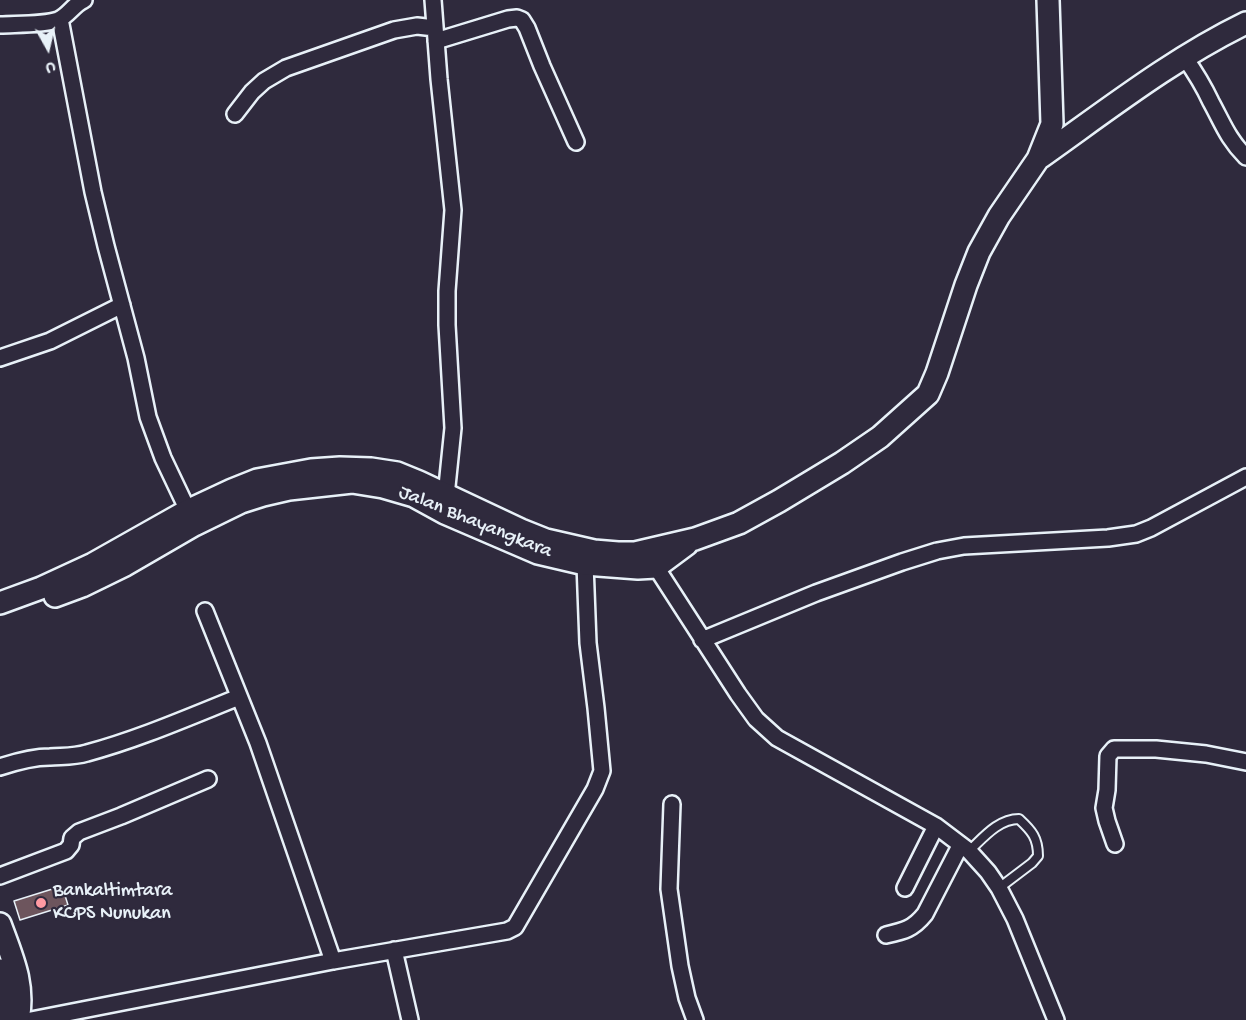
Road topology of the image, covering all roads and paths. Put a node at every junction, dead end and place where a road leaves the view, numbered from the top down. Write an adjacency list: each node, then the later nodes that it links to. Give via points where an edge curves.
1 (433, 0): 7 (street)
2 (1048, 0): 12 (main road, via 1052,124)
3 (81, 1): 4 (street)
4 (60, 19): 6 (street); 13 (street, via 93,192)
5 (1246, 23): 8 (main road)
6 (0, 25)
7 (436, 35): 9 (street, via 417,26 394,30 286,68 264,81); 10 (street, via 508,19 522,20); 16 (street, via 453,210 447,325 453,428)
8 (1185, 58): 11 (street, via 1232,143); 12 (main road)
9 (235, 114)
10 (576, 142)
11 (1246, 157)
12 (1038, 159): 18 (main road, Jalan Bhayangkara, via 980,252 928,394 880,437 779,501 739,524)
13 (122, 305): 14 (street, via 50,341); 17 (street, via 148,417)
14 (0, 358)
15 (1246, 477): 23 (street, via 1136,534 937,551 816,593)
16 (446, 496): 17 (main road, Jalan Bhayangkara, via 397,473 321,469 257,480 232,490); 18 (main road, Jalan Bhayangkara, via 546,540)
17 (191, 518): 19 (main road, Jalan Bhayangkara, via 289,489 352,482 414,496 538,553); 20 (main road, Jalan Bhayangkara); 22 (main road, Jalan Bhayangkara, via 125,565)
18 (652, 558): 19 (main road, Jalan Bhayangkara, via 638,568); 23 (street)
19 (585, 564): 37 (street, via 600,779 515,927)
20 (0, 603)
21 (205, 610): 24 (street)
22 (0, 617)
23 (702, 640): 29 (street, via 750,711 777,738)
24 (239, 697): 26 (street, via 87,753); 38 (street)
25 (1246, 762): 30 (street, via 1156,749 1114,749 1108,756 1104,808)
26 (0, 767)
27 (208, 779): 32 (street, via 74,834 66,851)
28 (672, 804): 44 (street, via 669,889 682,977)
29 (936, 826): 31 (street); 33 (street)
30 (1115, 844)
31 (965, 848): 34 (street); 34 (lane, via 1005,821 1019,819 1030,829 1038,845 1038,856); 36 (street, via 918,924)
32 (0, 876)
33 (905, 888)
34 (999, 888): 45 (street)
35 (0, 924): 41 (main road, via 18,978)
36 (886, 935)
37 (394, 950): 38 (street); 43 (street)
38 (333, 961): 42 (street)
39 (0, 970): 40 (main road, via 4,987)
40 (0, 1018)
41 (18, 1020)
42 (31, 1020)
43 (410, 1020)
44 (695, 1020)
45 (1056, 1020)

